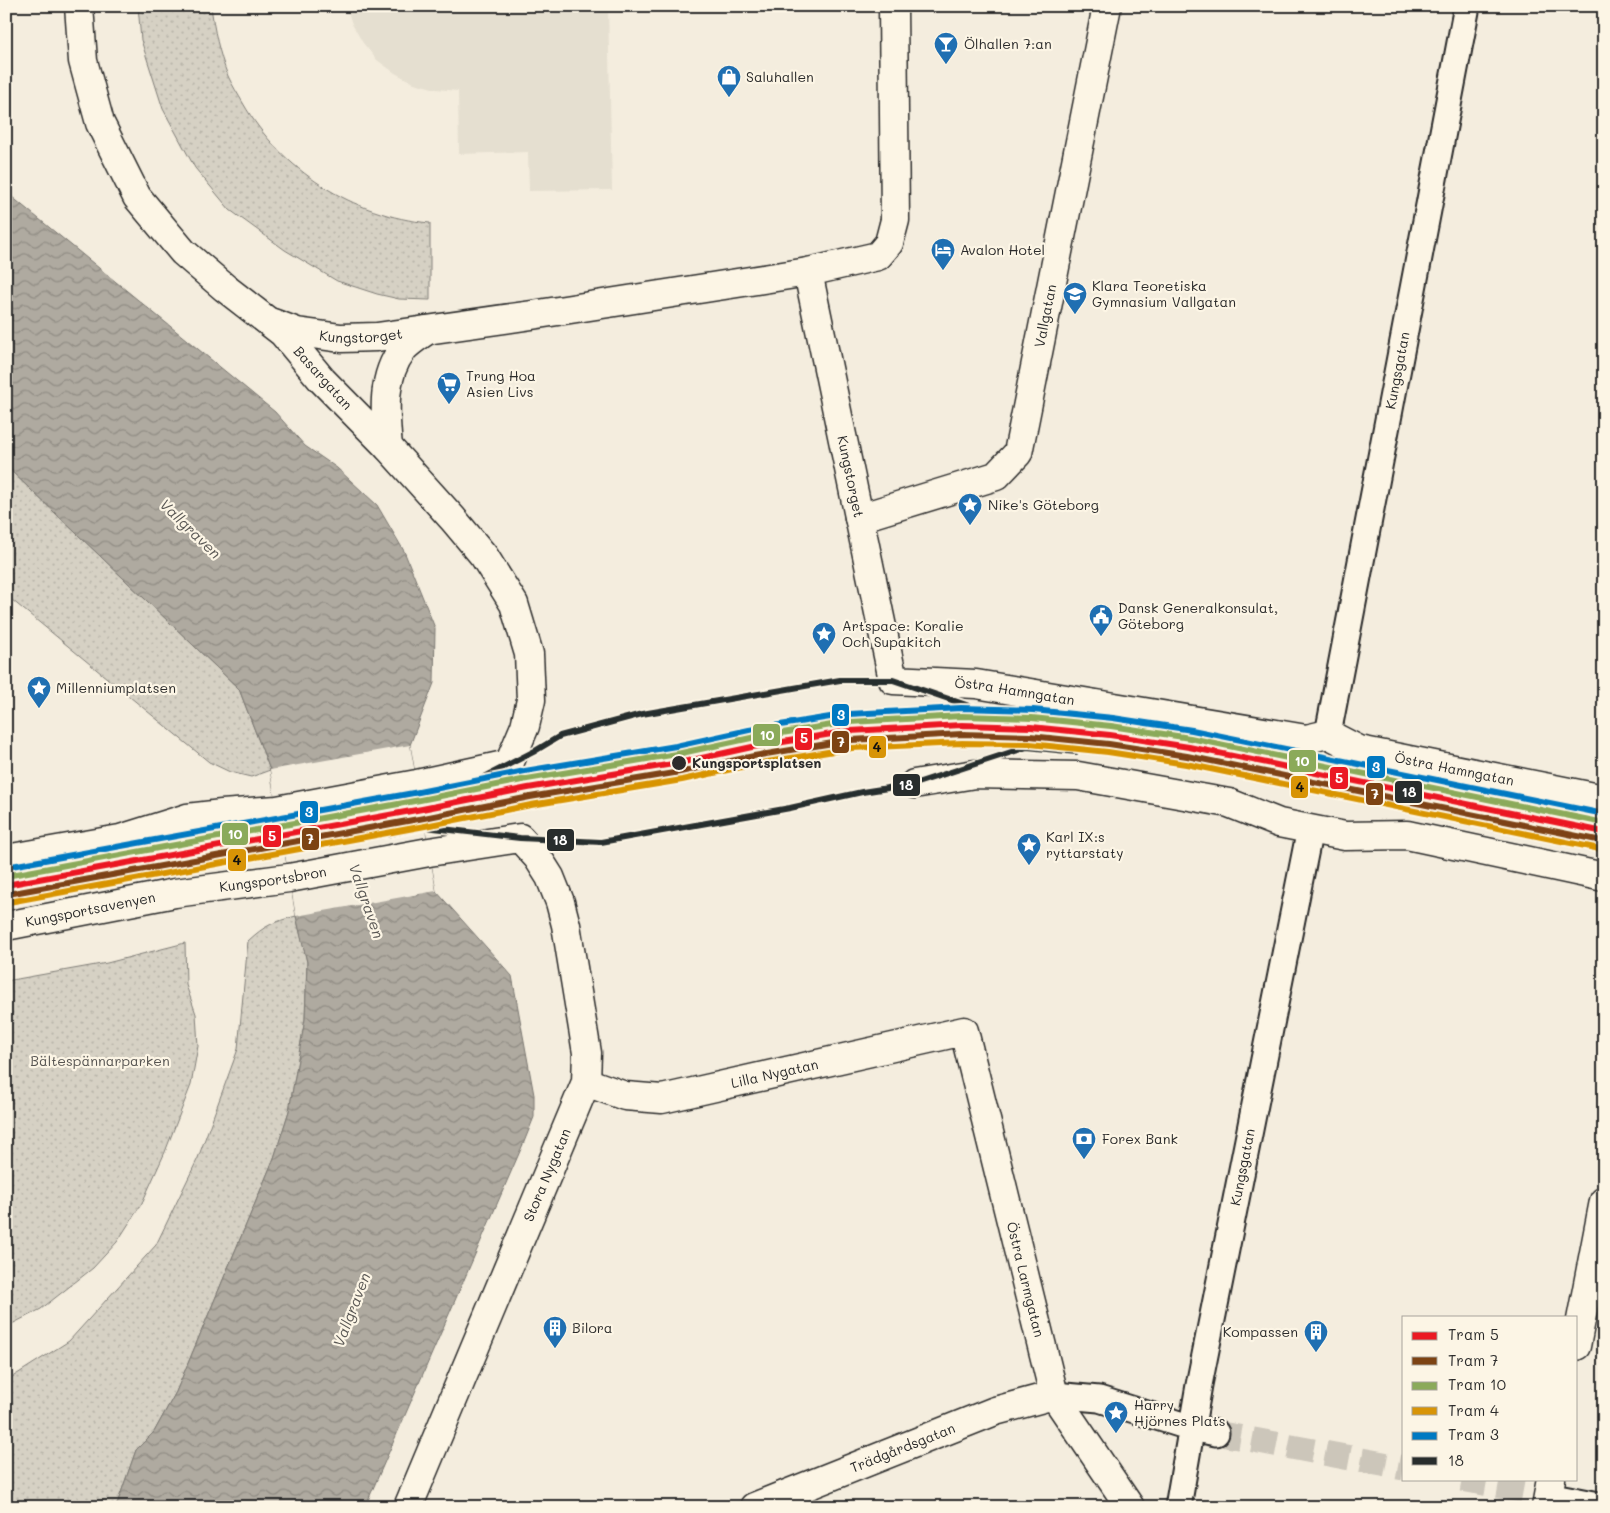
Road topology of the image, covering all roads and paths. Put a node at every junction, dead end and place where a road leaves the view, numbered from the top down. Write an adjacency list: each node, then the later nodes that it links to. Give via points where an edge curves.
1 (80, 6): 6 (street, Basargatan, via 83,61 100,123 136,197 183,252)
2 (893, 6): 5 (street, Kungstorget, via 896,220 889,243 878,256)
3 (1107, 6): 9 (street, Vallgatan, via 1018,453 996,476)
4 (1467, 6): 11 (street, Kungsgatan)
5 (808, 272): 7 (street, Kungstorget); 9 (street, Kungstorget)
6 (268, 321): 7 (street, Kungstorget, via 296,332 341,338); 8 (street, Basargatan)
7 (427, 330): 8 (street, Kungstorget, via 403,348 392,368 385,394)
8 (388, 447): 16 (street, Basargatan, via 484,556 514,604 529,654 531,700 525,726 509,764 277,810 187,818 120,839)
9 (859, 518): 10 (street, Kungstorget)
10 (893, 680): 11 (street, Östra Hamngatan, via 976,684 1306,739)
11 (1328, 734): 13 (street, Östra Hamngatan, via 1359,750)
12 (914, 784): 14 (street, via 975,774 1078,776 1229,803 1279,823)
13 (1604, 799)
14 (1310, 829): 17 (street, via 1345,836 1407,835); 25 (street, Kungsgatan)
15 (520, 838): 18 (street, Kungsportsbron, via 289,878); 21 (street, Stora Nygatan, via 550,877 560,902 587,1053)
16 (6, 859)
17 (1604, 877)
18 (175, 893): 19 (street, Kungsportsavenyen)
19 (6, 926)
20 (964, 1031): 21 (street, Lilla Nygatan, via 662,1099 625,1096); 24 (street, Östra Larmgatan)
21 (586, 1082): 29 (street, Stora Nygatan)
22 (1604, 1201): 23 (street)
23 (1578, 1336)
24 (1054, 1396): 25 (street, via 1098,1399); 30 (street, Trädgårdsgatan, via 995,1411); 31 (street, Östra Larmgatan)
25 (1192, 1428): 26 (street); 32 (street, Kungsgatan)
26 (1216, 1433)
27 (1548, 1494): 28 (street)
28 (1604, 1506)
29 (408, 1507)
30 (754, 1507)
31 (1130, 1507)
32 (1178, 1507)

